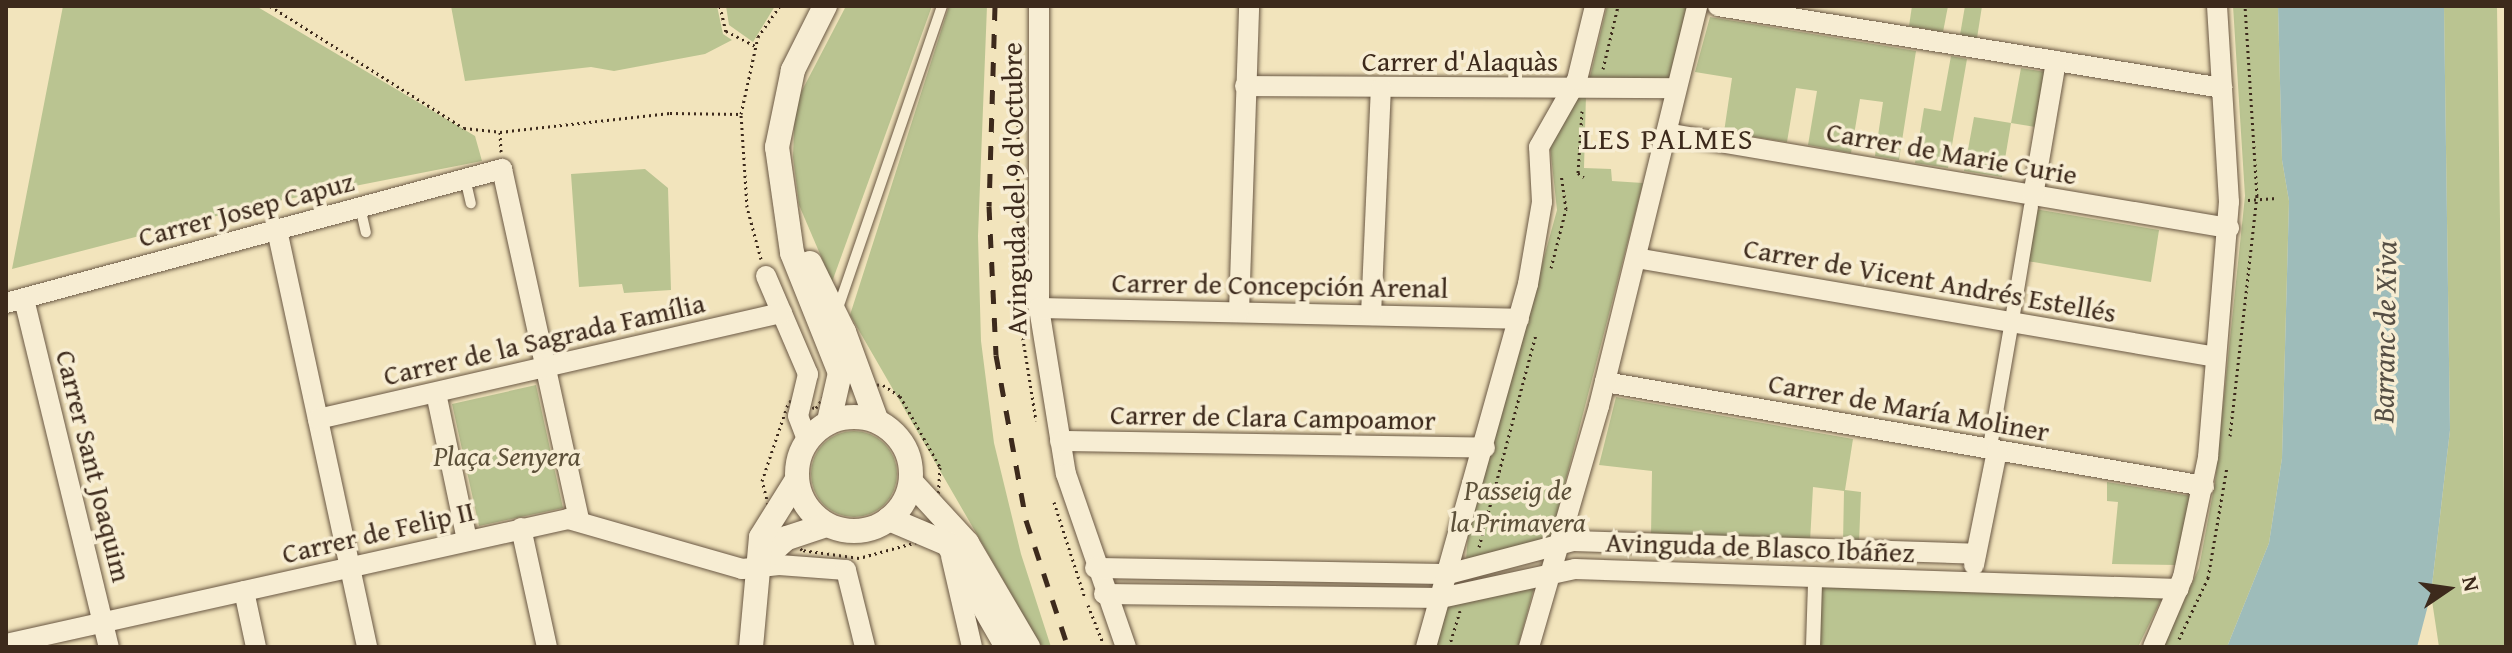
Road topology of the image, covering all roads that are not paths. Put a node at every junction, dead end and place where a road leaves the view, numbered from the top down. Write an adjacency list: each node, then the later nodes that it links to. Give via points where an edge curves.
1 (825, 6): 20 (street, via 805,40 786,96 777,147)
2 (942, 6): 30 (lane)
3 (1039, 6): 27 (street, Avinguda del 9 d'Octubre)
4 (1249, 6): 10 (street)
5 (1595, 6): 14 (street)
6 (1697, 6): 12 (street)
7 (1718, 6): 9 (street)
8 (2217, 6): 13 (street)
9 (2056, 61): 13 (street); 17 (street)
10 (1245, 86): 11 (street, Carrer d'Alaquàs); 28 (street)
11 (1381, 88): 14 (street, Carrer d'Alaquàs); 32 (street)
12 (1675, 88): 14 (street, Carrer d'Alaquàs); 15 (street)
13 (2222, 88): 21 (street)
14 (1576, 92): 33 (street, via 1539,147 1539,226)
15 (1666, 133): 17 (street, Carrer de Marie Curie); 24 (street)
16 (465, 178): 18 (lane); 19 (street, Carrer Josep Capuz); 36 (street, Carrer Josep Capuz, via 502,169)
17 (2032, 201): 21 (street, Carrer de Marie Curie); 31 (street)
18 (471, 203)
19 (360, 207): 22 (street, Carrer Josep Capuz); 23 (lane)
20 (788, 223): 30 (street); 37 (street, via 792,253)
21 (2229, 228): 35 (street)
22 (277, 230): 26 (street, Carrer Josep Capuz); 40 (street)
23 (366, 232)
24 (1636, 258): 35 (street, Carrer de Vicent Andrés Estellés); 38 (street)
25 (766, 276): 29 (street)
26 (15, 301): 69 (street, Carrer Sant Joaquim)
27 (1039, 308): 28 (street, Carrer de Concepción Arenal); 44 (street, Avinguda del 9 d'Octubre)
28 (1239, 312): 32 (street, Carrer de Concepción Arenal)
29 (782, 313): 36 (street, Carrer de la Sagrada Família); 43 (street, via 808,374 798,420)
30 (836, 314): 37 (street)
31 (2013, 314)
32 (1371, 315): 33 (street, Carrer de Concepción Arenal)
33 (1519, 319): 46 (street)
34 (2010, 332): 45 (street)
35 (2216, 357): 49 (street)
36 (546, 367): 39 (street, Carrer de la Sagrada Família); 50 (street)
37 (851, 382): 41 (street); 42 (street)
38 (1605, 382): 45 (street, Carrer de María Moliner); 55 (street)
39 (436, 393): 40 (street, Carrer de la Sagrada Família); 54 (street)
40 (318, 419): 59 (street)
41 (876, 419): 42 (street, via 846,416); 48 (street, via 900,440)
42 (829, 421): 43 (street)
43 (807, 440): 47 (street)
44 (1060, 441): 46 (street, Carrer de Clara Campoamor); 60 (street, Avinguda del 9 d'Octubre)
45 (1994, 446): 49 (street, Carrer de María Moliner); 57 (street)
46 (1485, 448): 62 (street)
47 (796, 481): 52 (street, via 801,499); 58 (street, via 761,537)
48 (911, 482): 51 (street); 79 (street, via 967,543)
49 (2204, 486): 65 (street)
50 (579, 519): 53 (street, Carrer de Felip II); 58 (street, Carrer de Felip II)
51 (889, 519): 52 (street, via 859,531); 56 (street)
52 (826, 525): 58 (street, via 787,538)
53 (521, 528): 54 (street, Carrer de Felip II); 74 (street)
54 (467, 540): 59 (street, Carrer de Felip II)
55 (1561, 542): 57 (street, Avinguda de Blasco Ibáñez); 61 (street); 62 (street, Avinguda de Blasco Ibáñez)
56 (948, 544): 77 (street); 78 (street)
57 (1976, 554): 63 (street)
58 (759, 566): 75 (street); 76 (street, via 846,570)
59 (351, 567): 66 (street, Carrer de Felip II); 73 (street)
60 (1095, 568): 62 (street, Avinguda de Blasco Ibáñez); 67 (street, Avinguda del 9 d'Octubre)
61 (1554, 570): 63 (street, Avinguda de Blasco Ibáñez); 68 (street, Avinguda de Blasco Ibáñez); 82 (street)
62 (1448, 574): 68 (street)
63 (1972, 581): 65 (street, Avinguda de Blasco Ibáñez)
64 (1815, 582): 83 (street)
65 (2179, 589): 84 (street)
66 (244, 591): 69 (street, Carrer de Felip II); 72 (street)
67 (1104, 594): 68 (street, Avinguda de Blasco Ibáñez); 80 (street, Avinguda del 9 d'Octubre)
68 (1441, 598): 81 (street)
69 (103, 622): 70 (street, Carrer de Felip II); 71 (street, Carrer Sant Joaquim)
70 (6, 644)
71 (109, 647)
72 (256, 647)
73 (367, 647)
74 (547, 647)
75 (751, 647)
76 (865, 647)
77 (972, 647)
78 (1007, 647)
79 (1028, 647)
80 (1126, 647)
81 (1426, 647)
82 (1529, 647)
83 (1813, 647)
84 (2153, 647)

